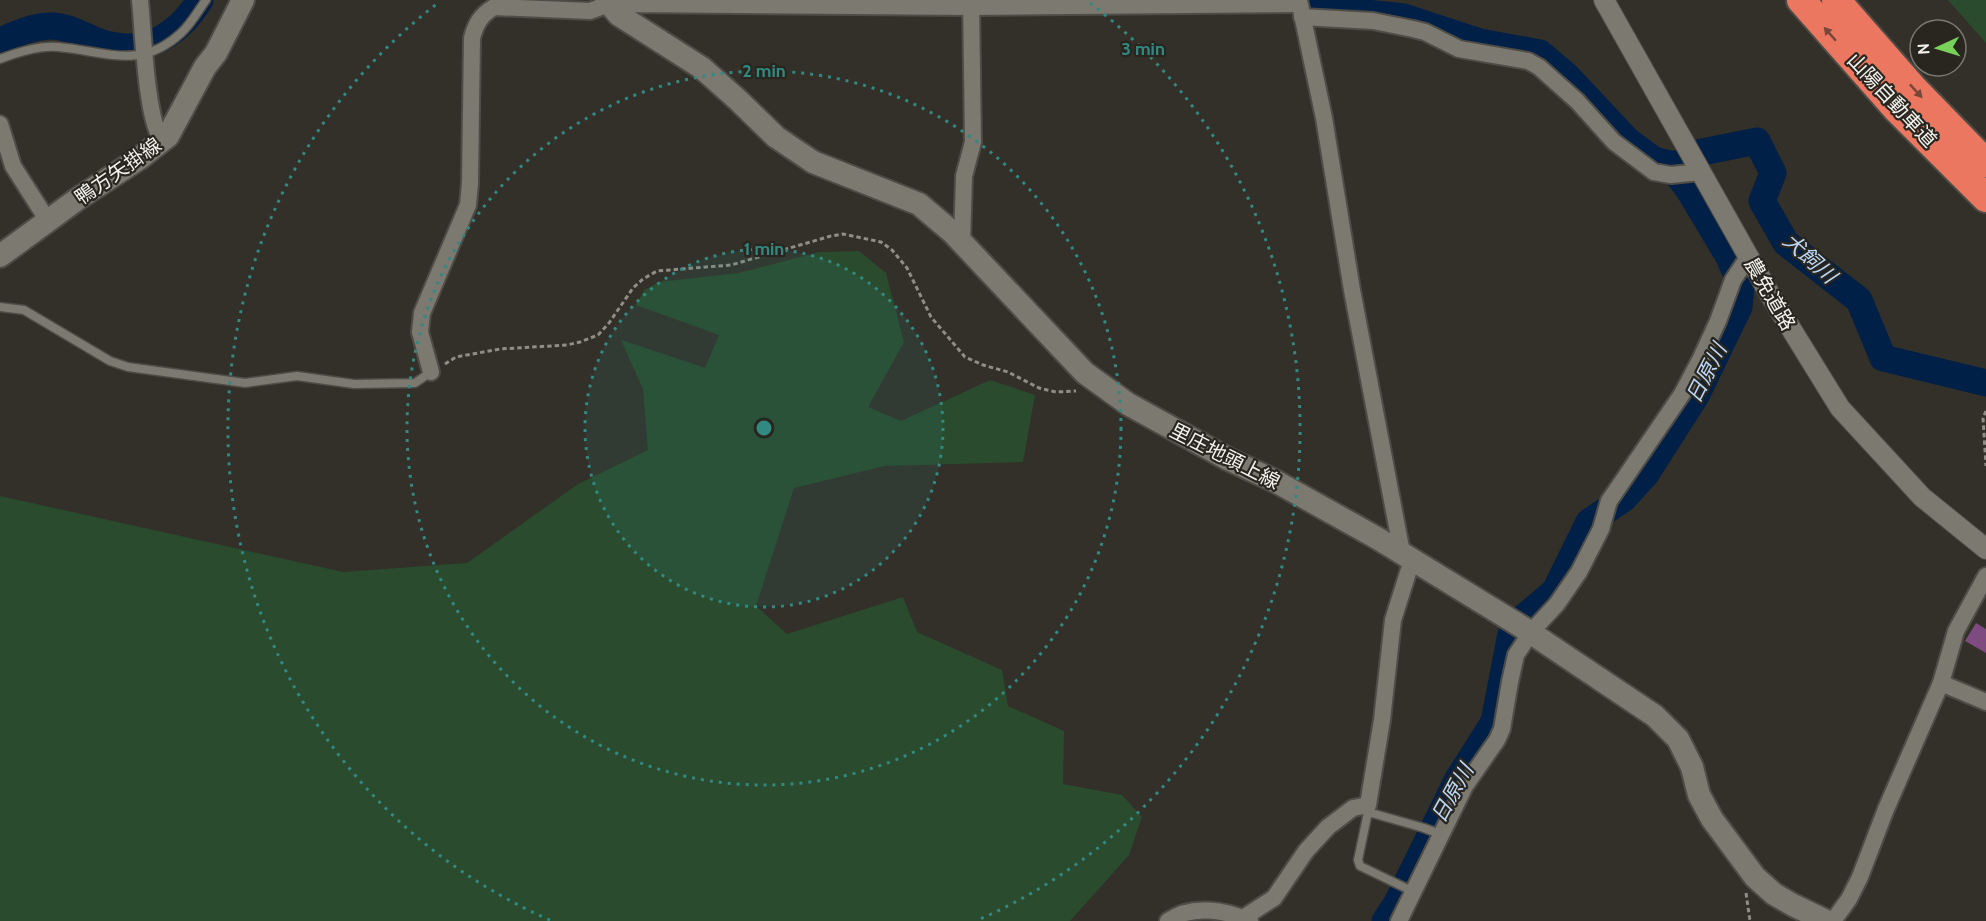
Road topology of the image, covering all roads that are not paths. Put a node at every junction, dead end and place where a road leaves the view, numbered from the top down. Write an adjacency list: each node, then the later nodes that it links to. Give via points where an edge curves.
1 (140, 0): 10 (street)
2 (206, 0): 10 (lane, via 182,33 156,51)
3 (243, 0): 13 (main road, 鴨方矢掛線)
4 (1604, 0): 15 (street, 農免道路)
5 (1801, 0): 16 (highway, 山陽自動車道, one-way to 5, via 1896,108)
6 (1836, 0): 14 (highway, 山陽自動車道, one-way to 14)
7 (971, 3): 8 (street); 9 (street); 18 (street, via 973,142 964,176)
8 (611, 6): 18 (main road, 里庄地頭上線, via 702,68 776,137 813,162 919,204); 22 (street, via 590,11 494,7 475,25 468,206 422,313 420,332)
9 (1300, 7): 15 (street, via 1413,29 1459,49 1528,61 1577,101 1614,142 1654,172 1671,175); 24 (street, via 1324,118 1352,290)
10 (144, 49): 11 (lane, via 113,56 57,46); 13 (street, via 152,111)
11 (0, 59)
12 (0, 124): 17 (street, via 13,165)
13 (163, 141): 17 (main road, 鴨方矢掛線)
14 (1986, 163)
15 (1694, 165): 20 (street, 農免道路)
16 (1986, 198)
17 (48, 221): 19 (main road, 鴨方矢掛線)
18 (962, 242): 24 (main road, 里庄地頭上線, via 1085,373 1128,404)
19 (0, 256)
20 (1745, 260): 23 (street, 農免道路, via 1840,408 1922,497); 26 (street, via 1682,394 1609,501 1601,529 1579,572 1557,604)
21 (0, 307): 22 (lane, via 24,310 110,361 128,367 245,383 297,376 354,384 415,383)
22 (431, 372)
23 (1986, 549)
24 (1407, 556): 26 (main road, 里庄地頭上線); 29 (street, via 1393,620)
25 (1986, 576): 27 (street, via 1956,632)
26 (1522, 627): 30 (street, via 1502,729); 35 (main road, 里庄地頭上線, via 1655,716 1678,739 1712,819 1755,877 1793,906)
27 (1941, 683): 28 (street); 36 (street, via 1860,877)
28 (1986, 702)
29 (1368, 808): 30 (lane); 31 (lane, via 1359,866); 32 (street, via 1353,808 1328,827 1274,898)
30 (1433, 832): 31 (street)
31 (1407, 889): 34 (street)
32 (1239, 918): 33 (street, via 1202,911 1179,914)
33 (1168, 921)
34 (1399, 921)
35 (1826, 921)
36 (1833, 921)

